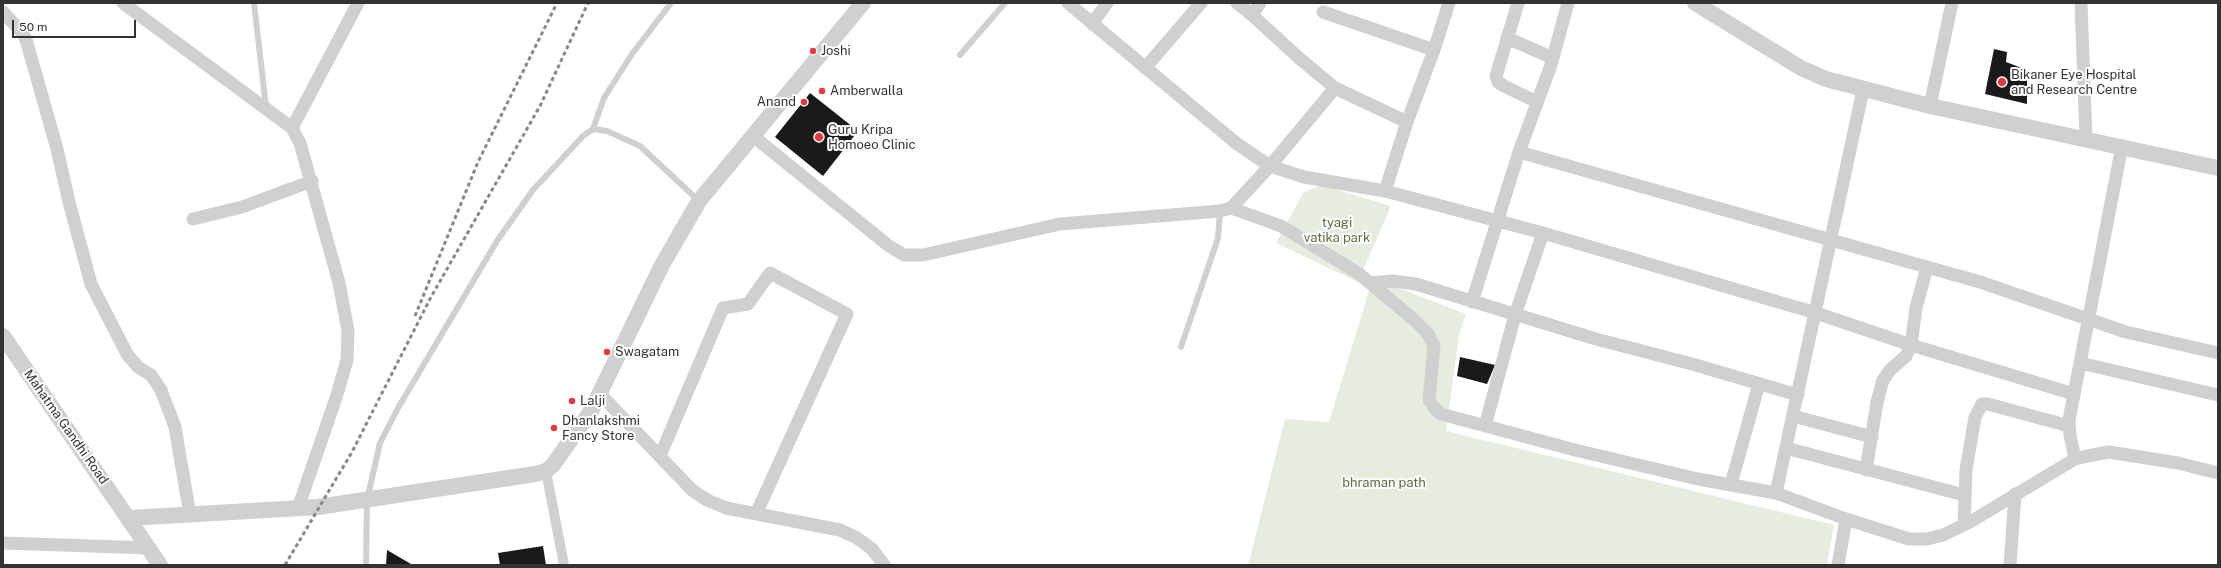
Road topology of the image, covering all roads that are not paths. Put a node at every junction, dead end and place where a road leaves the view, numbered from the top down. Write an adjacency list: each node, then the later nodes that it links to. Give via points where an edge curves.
1 (123, 3): 31 (street)
2 (254, 3): 31 (lane)
3 (358, 3): 33 (street)
4 (671, 3): 34 (lane, via 632,54 604,98)
5 (862, 3): 35 (street)
6 (1005, 3): 24 (lane)
7 (1068, 3): 21 (street)
8 (1107, 3): 21 (street)
9 (1201, 3): 26 (street)
10 (1237, 3): 20 (street)
11 (1260, 3): 20 (street)
12 (1449, 3): 23 (street)
13 (1518, 3): 22 (street)
14 (1568, 3): 25 (street)
15 (1695, 3): 28 (street, via 1801,68 1826,79)
16 (1952, 3): 30 (street)
17 (2081, 3): 36 (street)
18 (3, 12): 82 (street, via 24,35 27,43 91,284 127,354 151,375 161,390 175,427)
19 (1323, 12): 23 (street)
20 (1252, 15): 27 (street)
21 (1092, 24): 26 (street)
22 (1507, 38): 25 (street); 29 (street, via 1497,68 1498,82)
23 (1434, 50): 32 (street)
24 (960, 55)
25 (1553, 58): 29 (street)
26 (1146, 68): 39 (street, via 1236,143)
27 (1335, 88): 32 (street); 39 (street)
28 (1863, 90): 30 (street); 48 (street)
29 (1537, 102): 38 (street)
30 (1930, 106): 36 (street)
31 (266, 110): 33 (street)
32 (1407, 122): 42 (street)
33 (292, 128): 41 (street, via 300,143)
34 (594, 129): 43 (lane, via 607,131 640,146); 79 (lane, via 583,136 533,190 496,241 380,443)
35 (753, 136): 43 (street); 44 (street, via 889,246 904,255 922,255 1060,224)
36 (2086, 138): 37 (street)
37 (2122, 146): 40 (street); 54 (street)
38 (1519, 152): 46 (street); 48 (street)
39 (1270, 166): 42 (street, via 1304,177); 44 (street)
40 (2218, 168)
41 (312, 182): 45 (street, via 242,207); 80 (street, via 339,283 348,331 347,360)
42 (1385, 191): 46 (street)
43 (699, 201): 61 (street, via 662,265)
44 (1226, 210): 50 (street, via 1281,226); 57 (lane)
45 (193, 219)
46 (1498, 221): 47 (street); 51 (street)
47 (1543, 232): 52 (street); 53 (street)
48 (1831, 241): 49 (street); 52 (street)
49 (1927, 267): 54 (street); 56 (street, via 1916,308)
50 (1370, 283): 51 (street, via 1393,281 1416,284); 66 (street, via 1411,317 1432,341 1434,352 1429,400 1431,405 1441,414)
51 (1472, 302): 53 (street)
52 (1816, 312): 56 (street); 63 (street)
53 (1515, 315): 60 (street, via 1596,340); 66 (street)
54 (2089, 318): 58 (street, via 2126,332); 59 (street)
55 (3, 336): 83 (street, Mahatma Gandhi Road)
56 (1911, 345): 62 (street); 68 (street, via 1906,356 1883,380)
57 (1182, 347)
58 (2218, 352)
59 (2080, 363): 62 (street); 64 (street)
60 (1759, 384): 63 (street); 75 (street)
61 (600, 394): 70 (street); 72 (street, via 553,465)
62 (2074, 394): 67 (street)
63 (1798, 395): 65 (street)
64 (2218, 395)
65 (1793, 416): 68 (street); 69 (street)
66 (1485, 426): 75 (street, via 1606,457)
67 (2069, 426): 71 (street); 78 (street, via 1982,404 1975,417)
68 (1872, 437): 73 (street)
69 (1786, 448): 73 (street); 76 (street)
70 (660, 456): 81 (street, via 692,490 707,500 726,508); 81 (street, via 723,308 748,304 770,273 847,314)
71 (2075, 459): 74 (street, via 2109,452 2178,463); 77 (street)
72 (546, 470): 79 (street); 90 (street)
73 (1866, 470): 78 (street)
74 (2218, 473)
75 (1731, 484): 76 (street)
76 (1776, 493): 84 (street)
77 (2015, 494): 85 (street); 93 (street)
78 (1964, 495): 85 (street)
79 (367, 500): 80 (street); 89 (lane)
80 (298, 508): 82 (street)
81 (756, 514): 91 (street, via 840,530 857,538 872,550)
82 (190, 515): 83 (street)
83 (129, 518): 87 (street, Mahatma Gandhi Road)
84 (1846, 519): 85 (street, via 1909,539 1927,539); 92 (street)
85 (1964, 525)
86 (3, 543): 87 (street)
87 (149, 548): 88 (street, Mahatma Gandhi Road)
88 (160, 565)
89 (366, 565)
90 (564, 565)
91 (884, 565)
92 (1838, 565)
93 (2010, 565)

